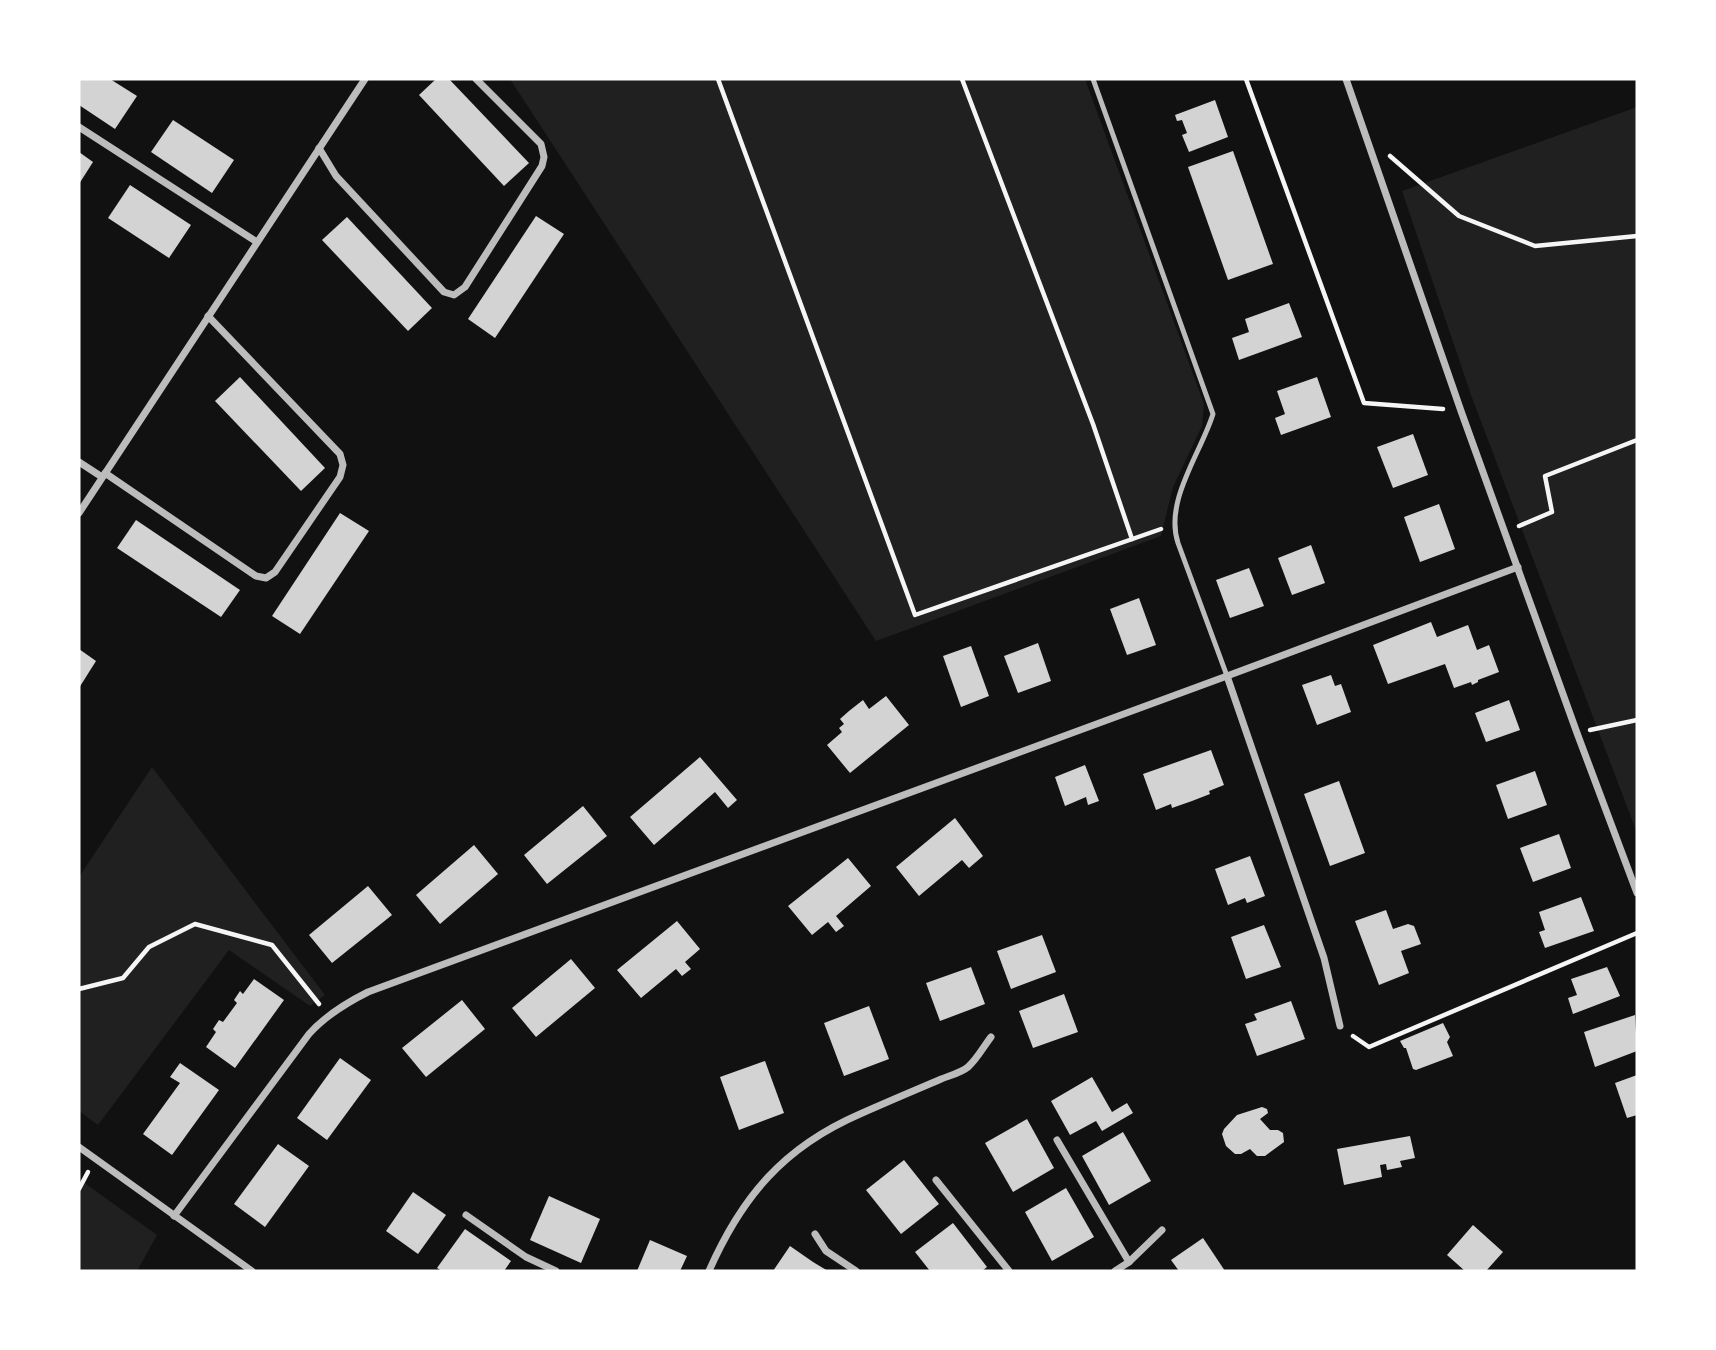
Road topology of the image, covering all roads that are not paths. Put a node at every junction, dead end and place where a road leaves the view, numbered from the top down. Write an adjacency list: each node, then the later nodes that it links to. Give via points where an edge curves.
1 (365, 79): 6 (street)
2 (476, 79): 6 (street, via 541,144 544,157 465,287 454,295 444,292 336,176)
3 (1093, 79): 13 (lane, via 1213,414 1184,483 1174,525)
4 (1346, 79): 12 (street)
5 (79, 127): 7 (street)
6 (319, 148): 7 (street)
7 (257, 242): 8 (street)
8 (208, 316): 10 (street); 10 (street, via 340,454 340,477 275,572 266,578 256,576)
9 (79, 462): 10 (street)
10 (104, 475): 11 (street)
11 (79, 513)
12 (1518, 566): 13 (street); 14 (street)
13 (1227, 676): 15 (street, via 1324,958); 21 (street, via 368,992 309,1034)
14 (1637, 893)
15 (1340, 1026)
16 (990, 1037): 27 (street, via 968,1068 856,1115 793,1154 743,1207)
17 (1057, 1140): 24 (street)
18 (79, 1147): 21 (street)
19 (936, 1180): 29 (street)
20 (466, 1215): 26 (street, via 526,1257)
21 (174, 1216): 25 (street)
22 (1162, 1230): 24 (street)
23 (815, 1234): 28 (street, via 826,1251)
24 (1129, 1262): 30 (street)
25 (252, 1271)
26 (556, 1271)
27 (709, 1271)
28 (856, 1271)
29 (1009, 1271)
30 (1115, 1271)

